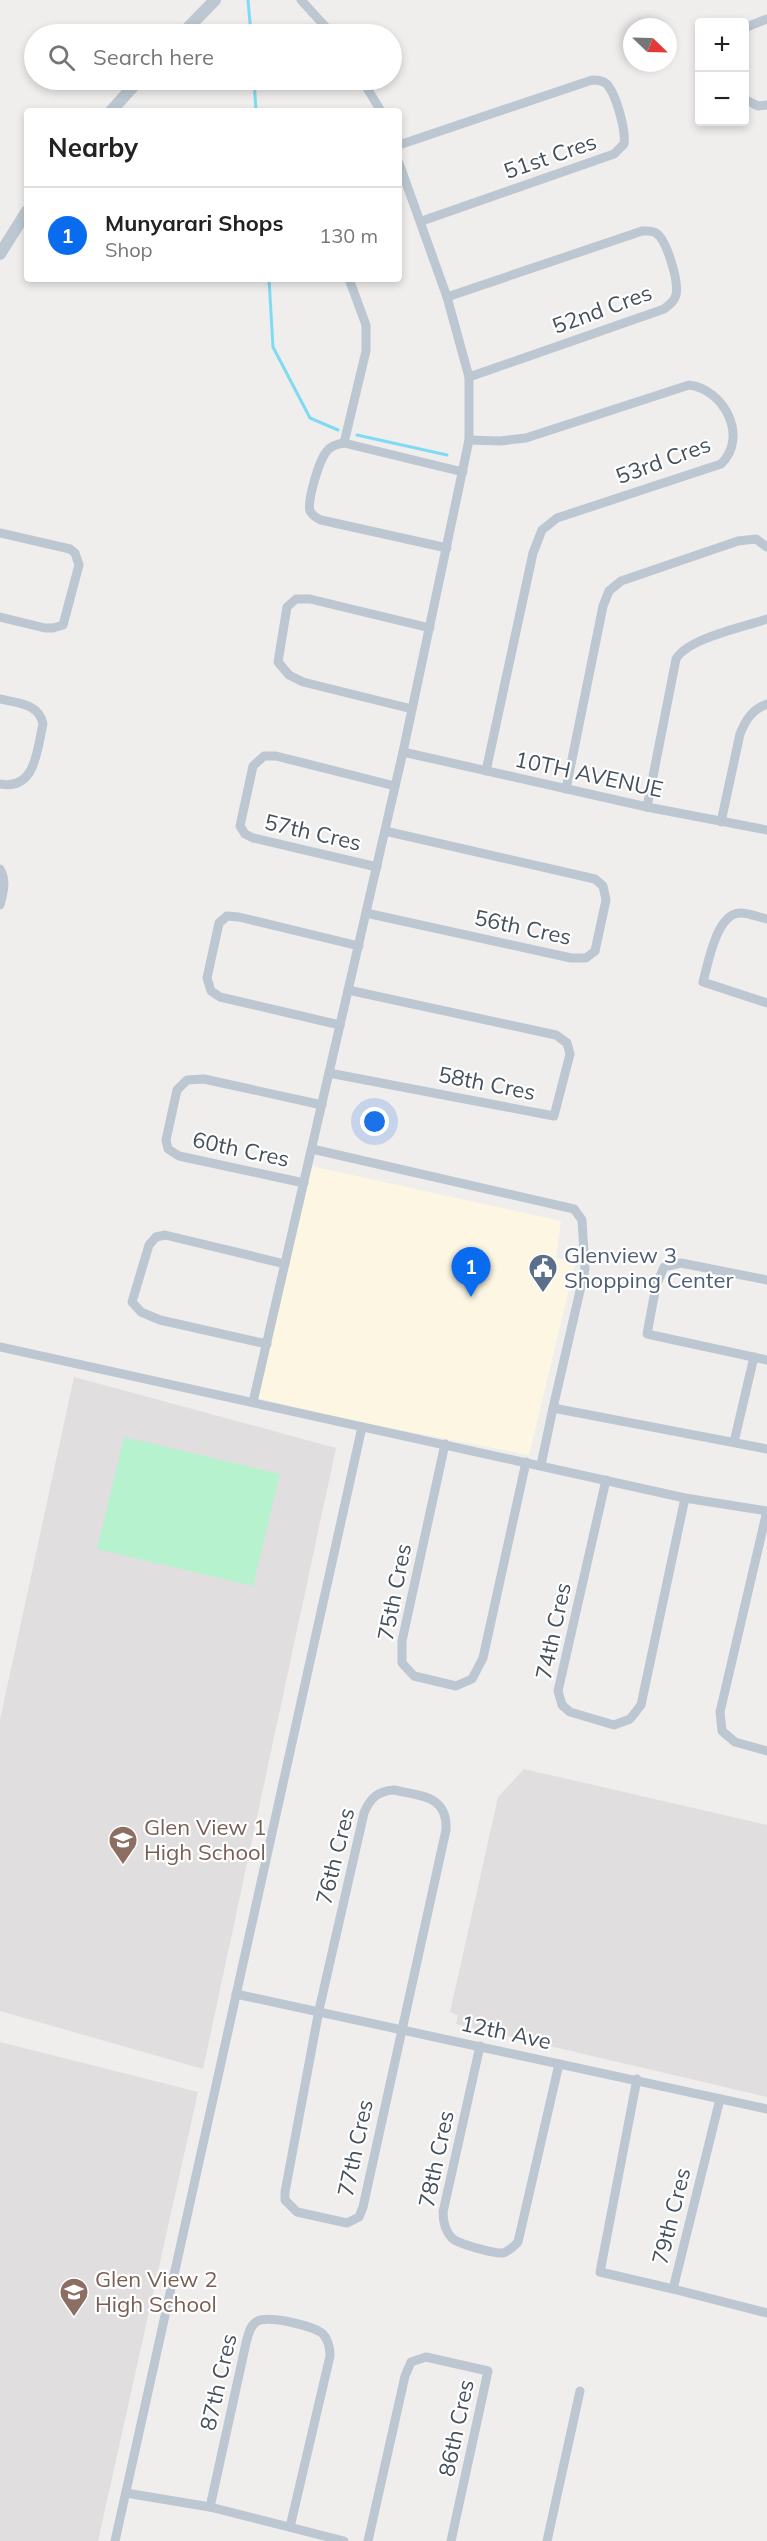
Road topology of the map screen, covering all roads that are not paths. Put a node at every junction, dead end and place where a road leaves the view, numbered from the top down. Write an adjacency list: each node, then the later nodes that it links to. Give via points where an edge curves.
1 (215, 0): 4 (street)
2 (302, 0): 5 (street)
3 (767, 19): 6 (street)
4 (192, 24)
5 (323, 24)
6 (749, 26)
7 (131, 90): 11 (street)
8 (368, 90): 12 (street)
9 (749, 102): 10 (street)
10 (767, 105)
11 (114, 108)
12 (379, 108)
13 (402, 144): 16 (street, 51st Cres, via 592,80 609,87 624,127 624,144 614,154)
14 (402, 171): 16 (street)
15 (24, 216): 17 (street)
16 (422, 221): 19 (street)
17 (0, 254)
18 (350, 282): 22 (street, via 366,325 366,351)
19 (447, 297): 20 (street); 20 (street, 52nd Cres, via 642,231 662,239 673,270 675,297 664,309)
20 (469, 377): 21 (street)
21 (469, 440): 23 (street); 34 (street, 53rd Cres, via 526,438 689,385 705,389 722,403 733,433 733,446 721,464 557,518 542,530 533,552)
22 (344, 443): 23 (street); 26 (street, via 334,445 321,461 310,500 313,516)
23 (463, 472): 26 (street)
24 (0, 533): 27 (street, via 70,549 79,565 63,625 45,628)
25 (767, 547): 37 (street, via 756,539 738,541 621,581 609,591)
26 (447, 548): 29 (street)
27 (0, 618)
28 (767, 619): 38 (street, via 691,644 679,653)
29 (430, 628): 32 (street); 32 (street, via 310,598 296,599 287,607 278,662 289,675 303,682)
30 (0, 699): 35 (street, via 33,708 43,724 30,774 18,784)
31 (767, 704): 39 (street, via 745,721)
32 (412, 709): 33 (street)
33 (403, 752): 34 (street, 10TH AVENUE); 36 (street)
34 (486, 771): 37 (street, 10TH AVENUE)
35 (0, 784)
36 (395, 786): 41 (street); 42 (street, 57th Cres, via 264,756 254,766 240,826 253,838)
37 (566, 789): 38 (street, 10TH AVENUE)
38 (646, 807): 39 (street, 10TH AVENUE)
39 (721, 822): 40 (street, 10TH AVENUE)
40 (767, 830)
41 (385, 831): 42 (street); 45 (street, 56th Cres, via 595,879 603,886 606,900 595,951 586,958 571,958)
42 (377, 867): 45 (street)
43 (0, 869): 44 (street, via 5,886)
44 (0, 905)
45 (366, 913): 47 (street)
46 (767, 919): 49 (street, via 740,913 730,915 720,925 702,982)
47 (359, 946): 48 (street); 50 (street, via 239,917 227,916 219,923 216,934 207,978 211,991 220,997)
48 (348, 990): 50 (street); 51 (street, 58th Cres, via 556,1035 567,1043 570,1054 554,1116)
49 (767, 1003)
50 (340, 1024): 51 (street)
51 (329, 1073): 52 (street)
52 (322, 1105): 53 (street); 54 (street, 60th Cres, via 204,1079 187,1080 177,1090 166,1140 168,1149 179,1156)
53 (312, 1149): 54 (street); 62 (street, via 574,1209 582,1220 585,1269)
54 (304, 1183): 55 (street)
55 (285, 1264): 57 (street); 57 (street, via 165,1236 156,1238 148,1245 132,1302 141,1312 160,1320)
56 (767, 1280): 59 (street, via 681,1263 664,1267 656,1286 647,1334)
57 (267, 1344): 61 (street)
58 (0, 1347): 61 (street)
59 (754, 1357): 60 (street); 64 (street)
60 (767, 1360)
61 (253, 1402): 63 (street)
62 (553, 1408): 64 (street); 68 (street)
63 (362, 1427): 65 (street); 73 (street)
64 (734, 1442): 66 (street)
65 (446, 1444): 67 (street); 67 (street, 75th Cres, via 402,1641 402,1663 414,1676 456,1686 472,1679 483,1658)
66 (767, 1449)
67 (526, 1462): 68 (street)
68 (540, 1465): 69 (street)
69 (606, 1480): 70 (street); 70 (street, 74th Cres, via 558,1691 561,1706 570,1712 614,1725 630,1719 641,1705)
70 (685, 1498): 71 (street)
71 (767, 1511): 72 (street, via 720,1713 722,1731 735,1742)
72 (767, 1751)
73 (236, 1994): 74 (street, 12th Ave); 84 (street)
74 (319, 2010): 75 (street, 12th Ave); 75 (street, 77th Cres, via 285,2192 285,2200 297,2212 347,2223 359,2217); 75 (street, 76th Cres, via 369,1803 376,1795 394,1790 431,1798 443,1810 446,1830)
75 (400, 2029): 76 (street, 12th Ave)
76 (480, 2046): 77 (street, 12th Ave); 77 (street, 78th Cres, via 443,2221 456,2241 499,2253 512,2249 518,2242)
77 (559, 2064): 78 (street, 12th Ave)
78 (637, 2079): 79 (street, 12th Ave); 81 (street, 79th Cres, via 600,2272)
79 (720, 2099): 80 (street, 12th Ave); 81 (street, 79th Cres)
80 (767, 2109)
81 (673, 2289): 82 (street)
82 (767, 2313)
83 (580, 2391): 91 (street)
84 (126, 2493): 85 (street); 87 (street)
85 (210, 2507): 86 (street); 86 (street, 87th Cres, via 246,2343 254,2323 271,2318 318,2330 325,2336 330,2356)
86 (290, 2528): 88 (street)
87 (115, 2541)
88 (344, 2541)
89 (368, 2541): 90 (street, 86th Cres, via 405,2376 411,2362 426,2357 488,2371)
90 (451, 2541)
91 (547, 2541)

